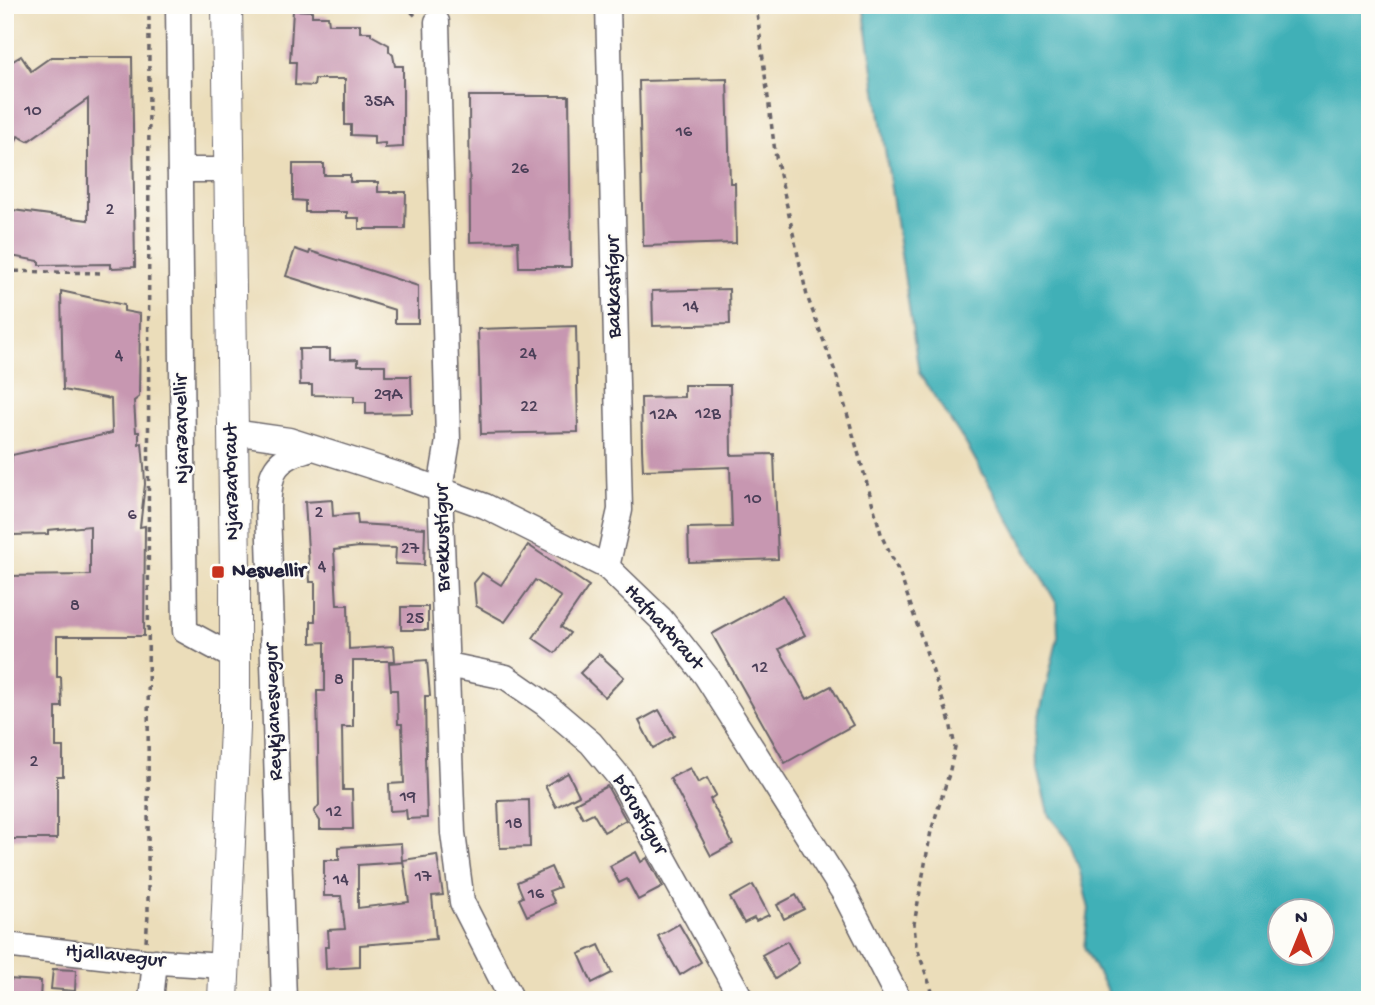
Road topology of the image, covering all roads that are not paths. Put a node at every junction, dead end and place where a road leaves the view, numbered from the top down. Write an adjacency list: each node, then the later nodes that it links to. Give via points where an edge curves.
1 (178, 5): 5 (street, Njarðarvellir)
2 (227, 5): 6 (main road, Njarðarbraut)
3 (608, 5): 10 (street, Bakkastígur, via 620,510)
4 (438, 22): 9 (street, Brekkustígur, via 448,442)
5 (180, 170): 6 (street); 11 (street, Njarðarvellir, via 185,631)
6 (230, 170): 7 (main road, Njarðarbraut)
7 (232, 432): 8 (street, Hafnarbraut); 11 (main road, Njarðarbraut)
8 (312, 448): 9 (street, Hafnarbraut); 18 (street, Reykjanesvegur, via 289,454 278,465 270,480 268,508)
9 (440, 489): 10 (street, Hafnarbraut, via 485,506); 12 (street, Brekkustígur)
10 (607, 567): 21 (street, Hafnarbraut, via 661,619 706,676 844,892)
11 (235, 658): 15 (main road, Njarðarbraut)
12 (448, 665): 19 (street, Brekkustígur, via 453,833 462,902); 20 (street, Þórustígur, via 506,677 591,743 621,778)
13 (5, 945): 14 (street, Hjallavegur)
14 (149, 961): 15 (street, Hjallavegur); 16 (street)
15 (224, 966): 17 (main road, Njarðarbraut)
16 (151, 1000)
17 (223, 1000)
18 (284, 1000)
19 (512, 1000)
20 (742, 1000)
21 (899, 1000)

